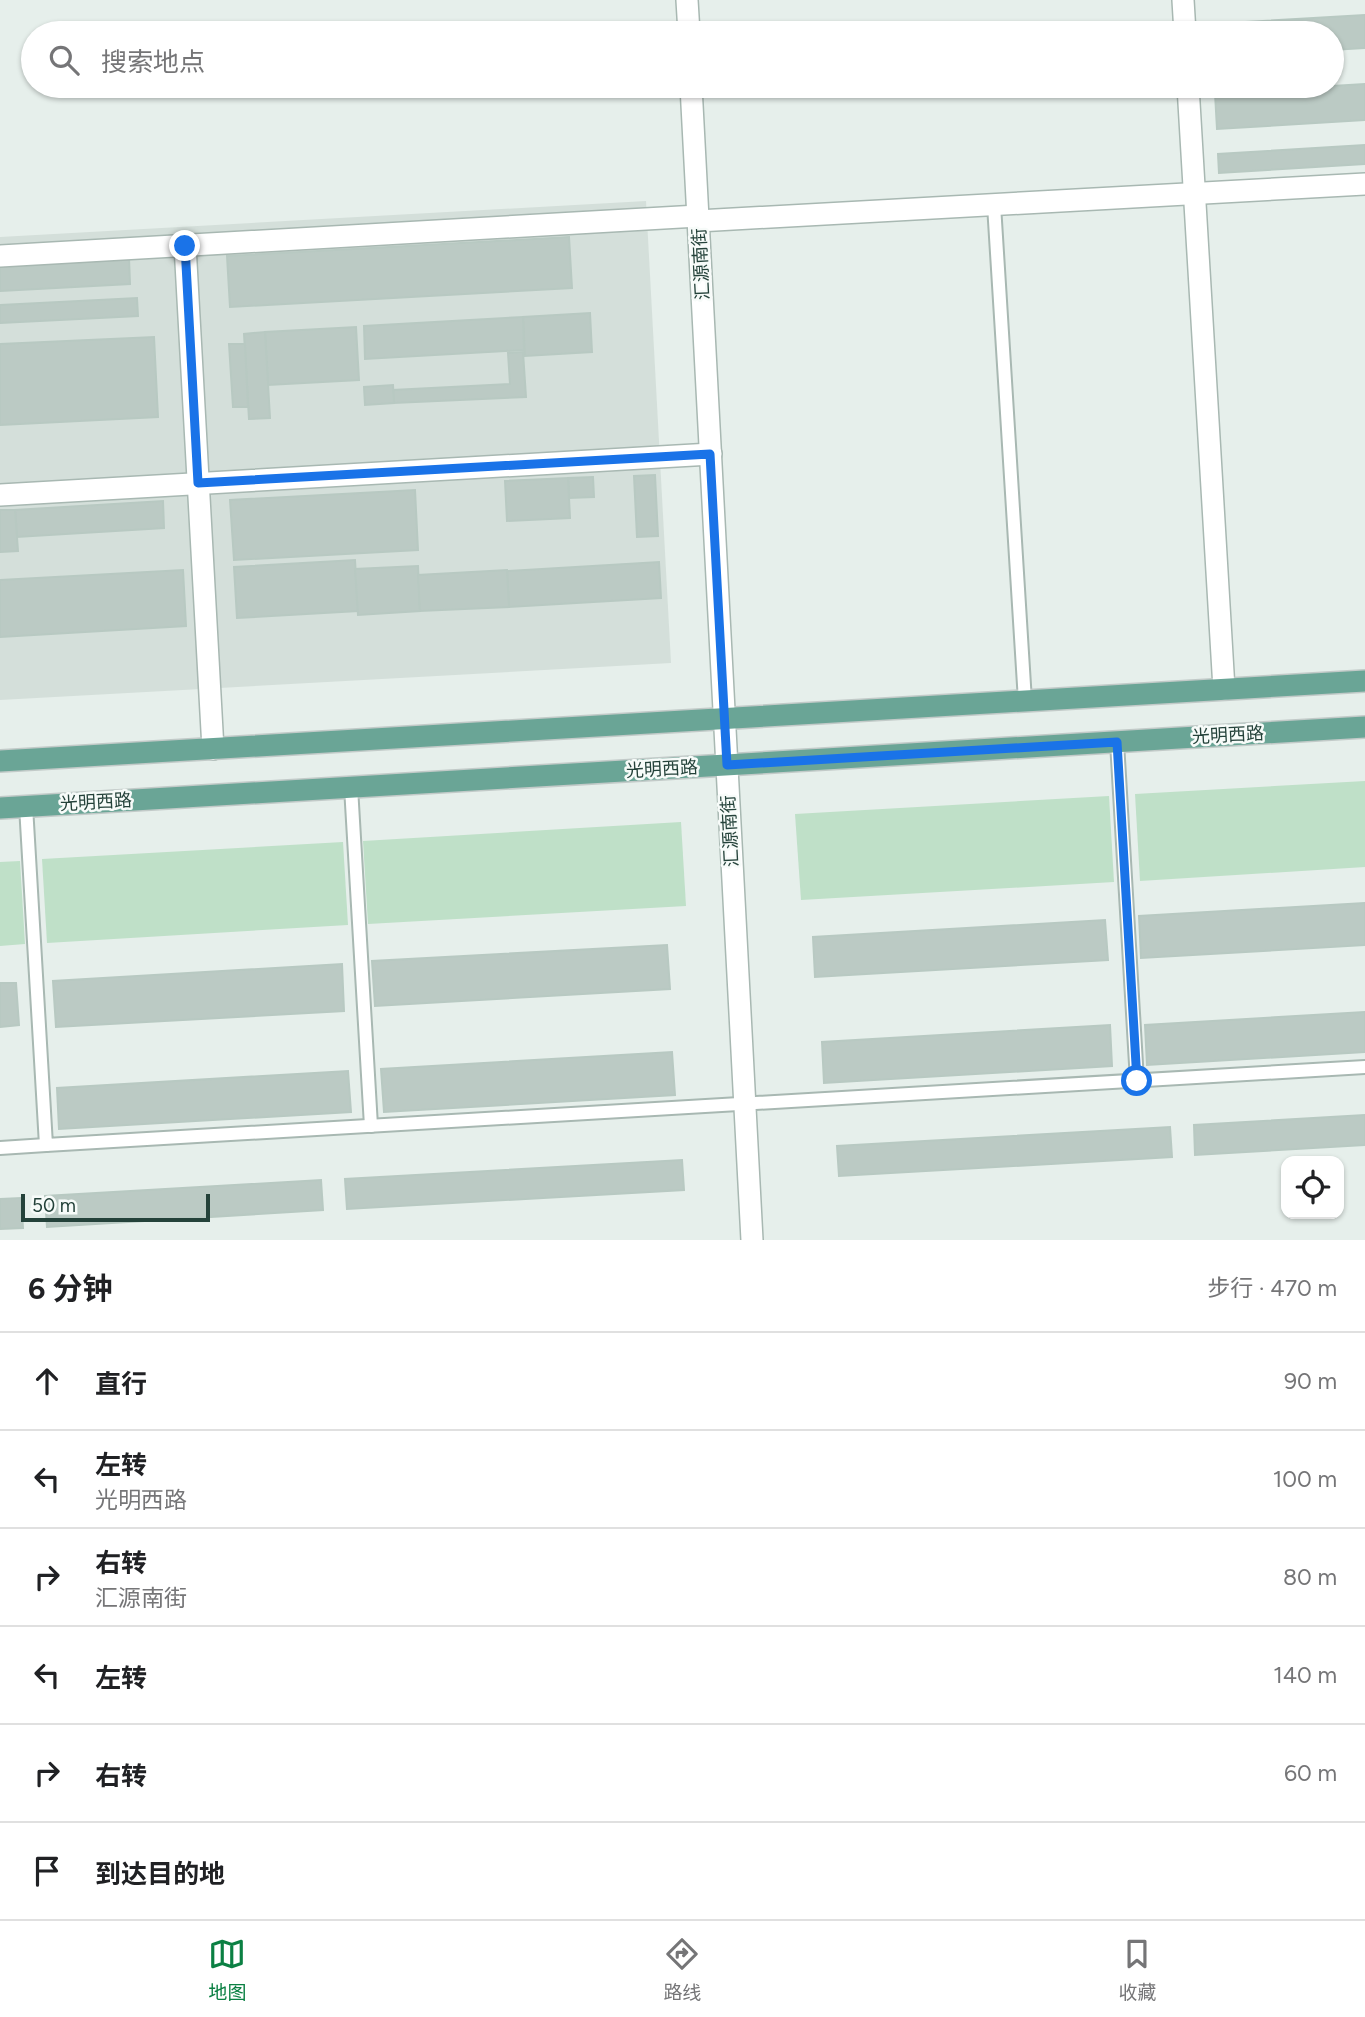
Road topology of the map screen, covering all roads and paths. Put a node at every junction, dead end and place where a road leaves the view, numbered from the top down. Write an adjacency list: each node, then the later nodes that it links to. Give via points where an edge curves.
1 (687, 0): 3 (street)
2 (1183, 0): 4 (street)
3 (688, 21)
4 (1184, 21)
5 (692, 98): 10 (street, 汇源南街)
6 (1189, 98): 8 (street)
7 (1365, 184): 8 (street)
8 (1195, 193): 9 (street); 17 (street)
9 (994, 205): 10 (street); 18 (lane)
10 (698, 219): 11 (street); 13 (street, 汇源南街)
11 (185, 246): 12 (street); 14 (street)
12 (0, 256)
13 (710, 454): 14 (street); 19 (street, 汇源南街)
14 (198, 483): 15 (street); 22 (street)
15 (0, 495)
16 (1365, 681): 17 (main road)
17 (1224, 689): 18 (main road)
18 (1025, 701): 19 (main road)
19 (724, 719): 22 (main road); 24 (street, 汇源南街)
20 (1365, 727): 21 (main road, 光明西路)
21 (1117, 742): 24 (main road, 光明西路); 29 (lane)
22 (213, 749): 23 (main road)
23 (0, 761)
24 (727, 765): 25 (main road, 光明西路); 30 (street, 汇源南街)
25 (351, 787): 26 (main road, 光明西路); 31 (lane)
26 (26, 806): 27 (main road, 光明西路); 32 (lane)
27 (0, 808)
28 (1365, 1067): 29 (lane)
29 (1137, 1081): 30 (lane)
30 (745, 1104): 31 (lane); 34 (street, 汇源南街)
31 (371, 1126): 32 (lane)
32 (46, 1145): 33 (lane)
33 (0, 1148)
34 (752, 1240)

